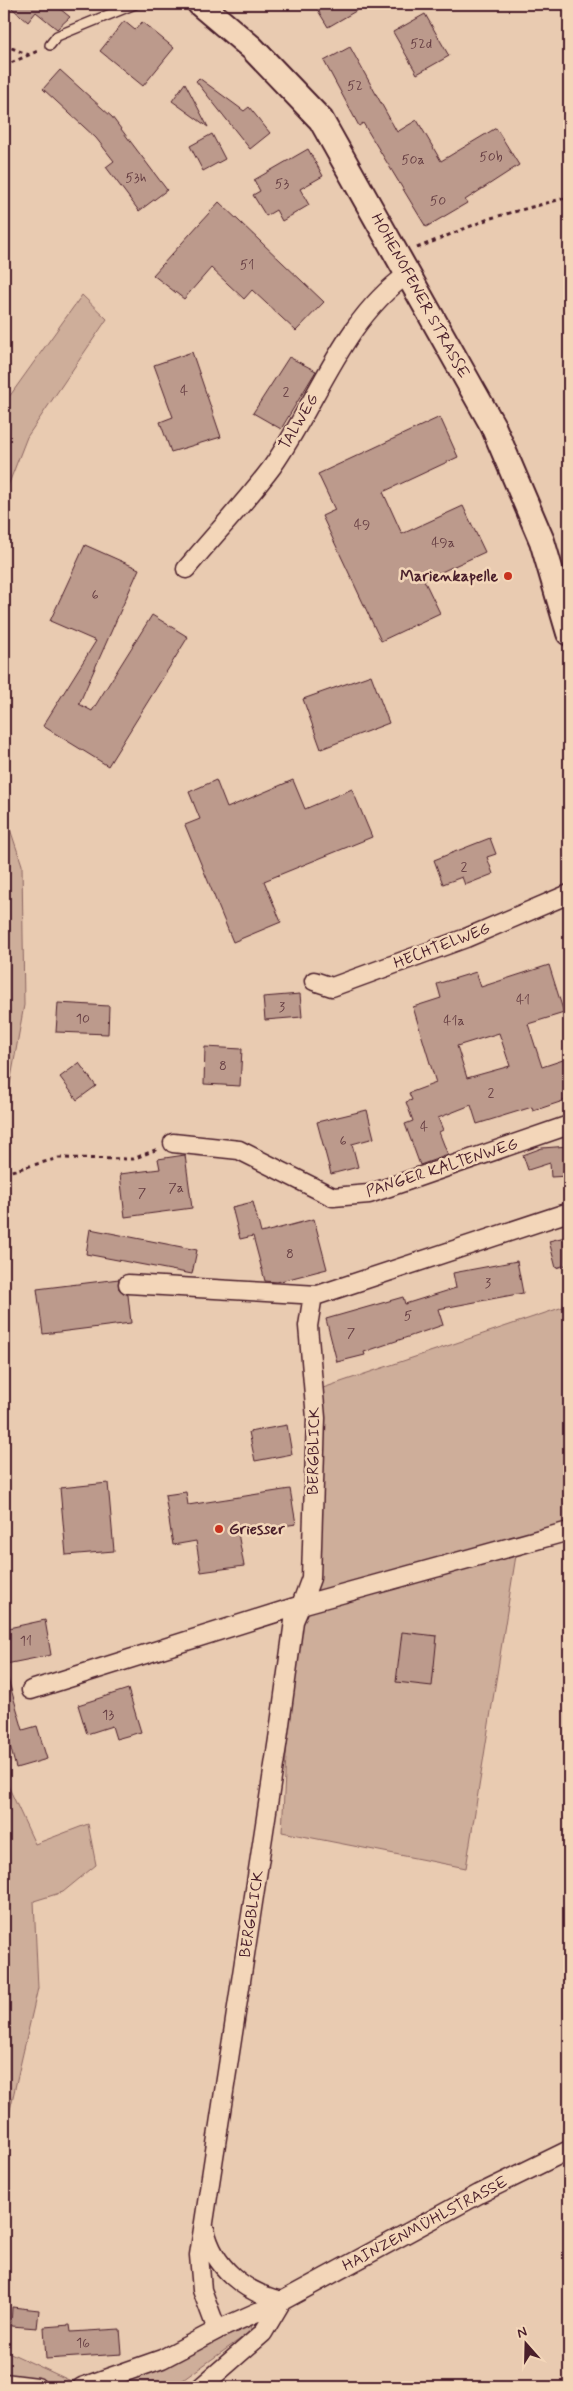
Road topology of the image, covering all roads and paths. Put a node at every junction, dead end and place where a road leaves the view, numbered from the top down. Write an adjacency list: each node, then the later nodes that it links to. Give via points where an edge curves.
1 (135, 4): 3 (lane, via 57,36)
2 (200, 4): 8 (main road, HOHENOFENER STRASSE, via 252,48 322,120)
3 (50, 44): 5 (path)
4 (4, 45): 5 (path)
5 (30, 55): 6 (path)
6 (4, 66)
7 (569, 197): 8 (path, via 490,218)
8 (403, 266): 9 (street, TALWEG, via 393,284 353,331 272,466); 10 (main road, HOHENOFENER STRASSE, via 493,426 542,541)
9 (186, 569)
10 (569, 633)
11 (569, 894): 12 (street, HECHTELWEG, via 466,938 332,987)
12 (314, 981)
13 (569, 1125): 14 (street, PANGER KALTENWEG, via 369,1194 332,1197 239,1150)
14 (173, 1143): 15 (path, via 133,1159 59,1158)
15 (4, 1173)
16 (569, 1212): 18 (street)
17 (128, 1284): 18 (street)
18 (313, 1295): 20 (street, BERGBLICK, via 308,1326 316,1418 311,1578)
19 (569, 1531): 20 (street)
20 (301, 1605): 21 (street); 23 (street, BERGBLICK, via 294,1621)
21 (31, 1690)
22 (569, 2150): 24 (street, HAINZENMÜHLSTRASSE, via 479,2194)
23 (204, 2224): 24 (street, BERGBLICK, via 214,2256 226,2271 265,2297); 25 (street, BERGBLICK, via 199,2273)
24 (282, 2301): 25 (street, HAINZENMÜHLSTRASSE); 29 (street, via 263,2333)
25 (217, 2330): 28 (street, HAINZENMÜHLSTRASSE, via 162,2359)
26 (4, 2383): 27 (street)
27 (37, 2387)
28 (82, 2387)
29 (201, 2387)

